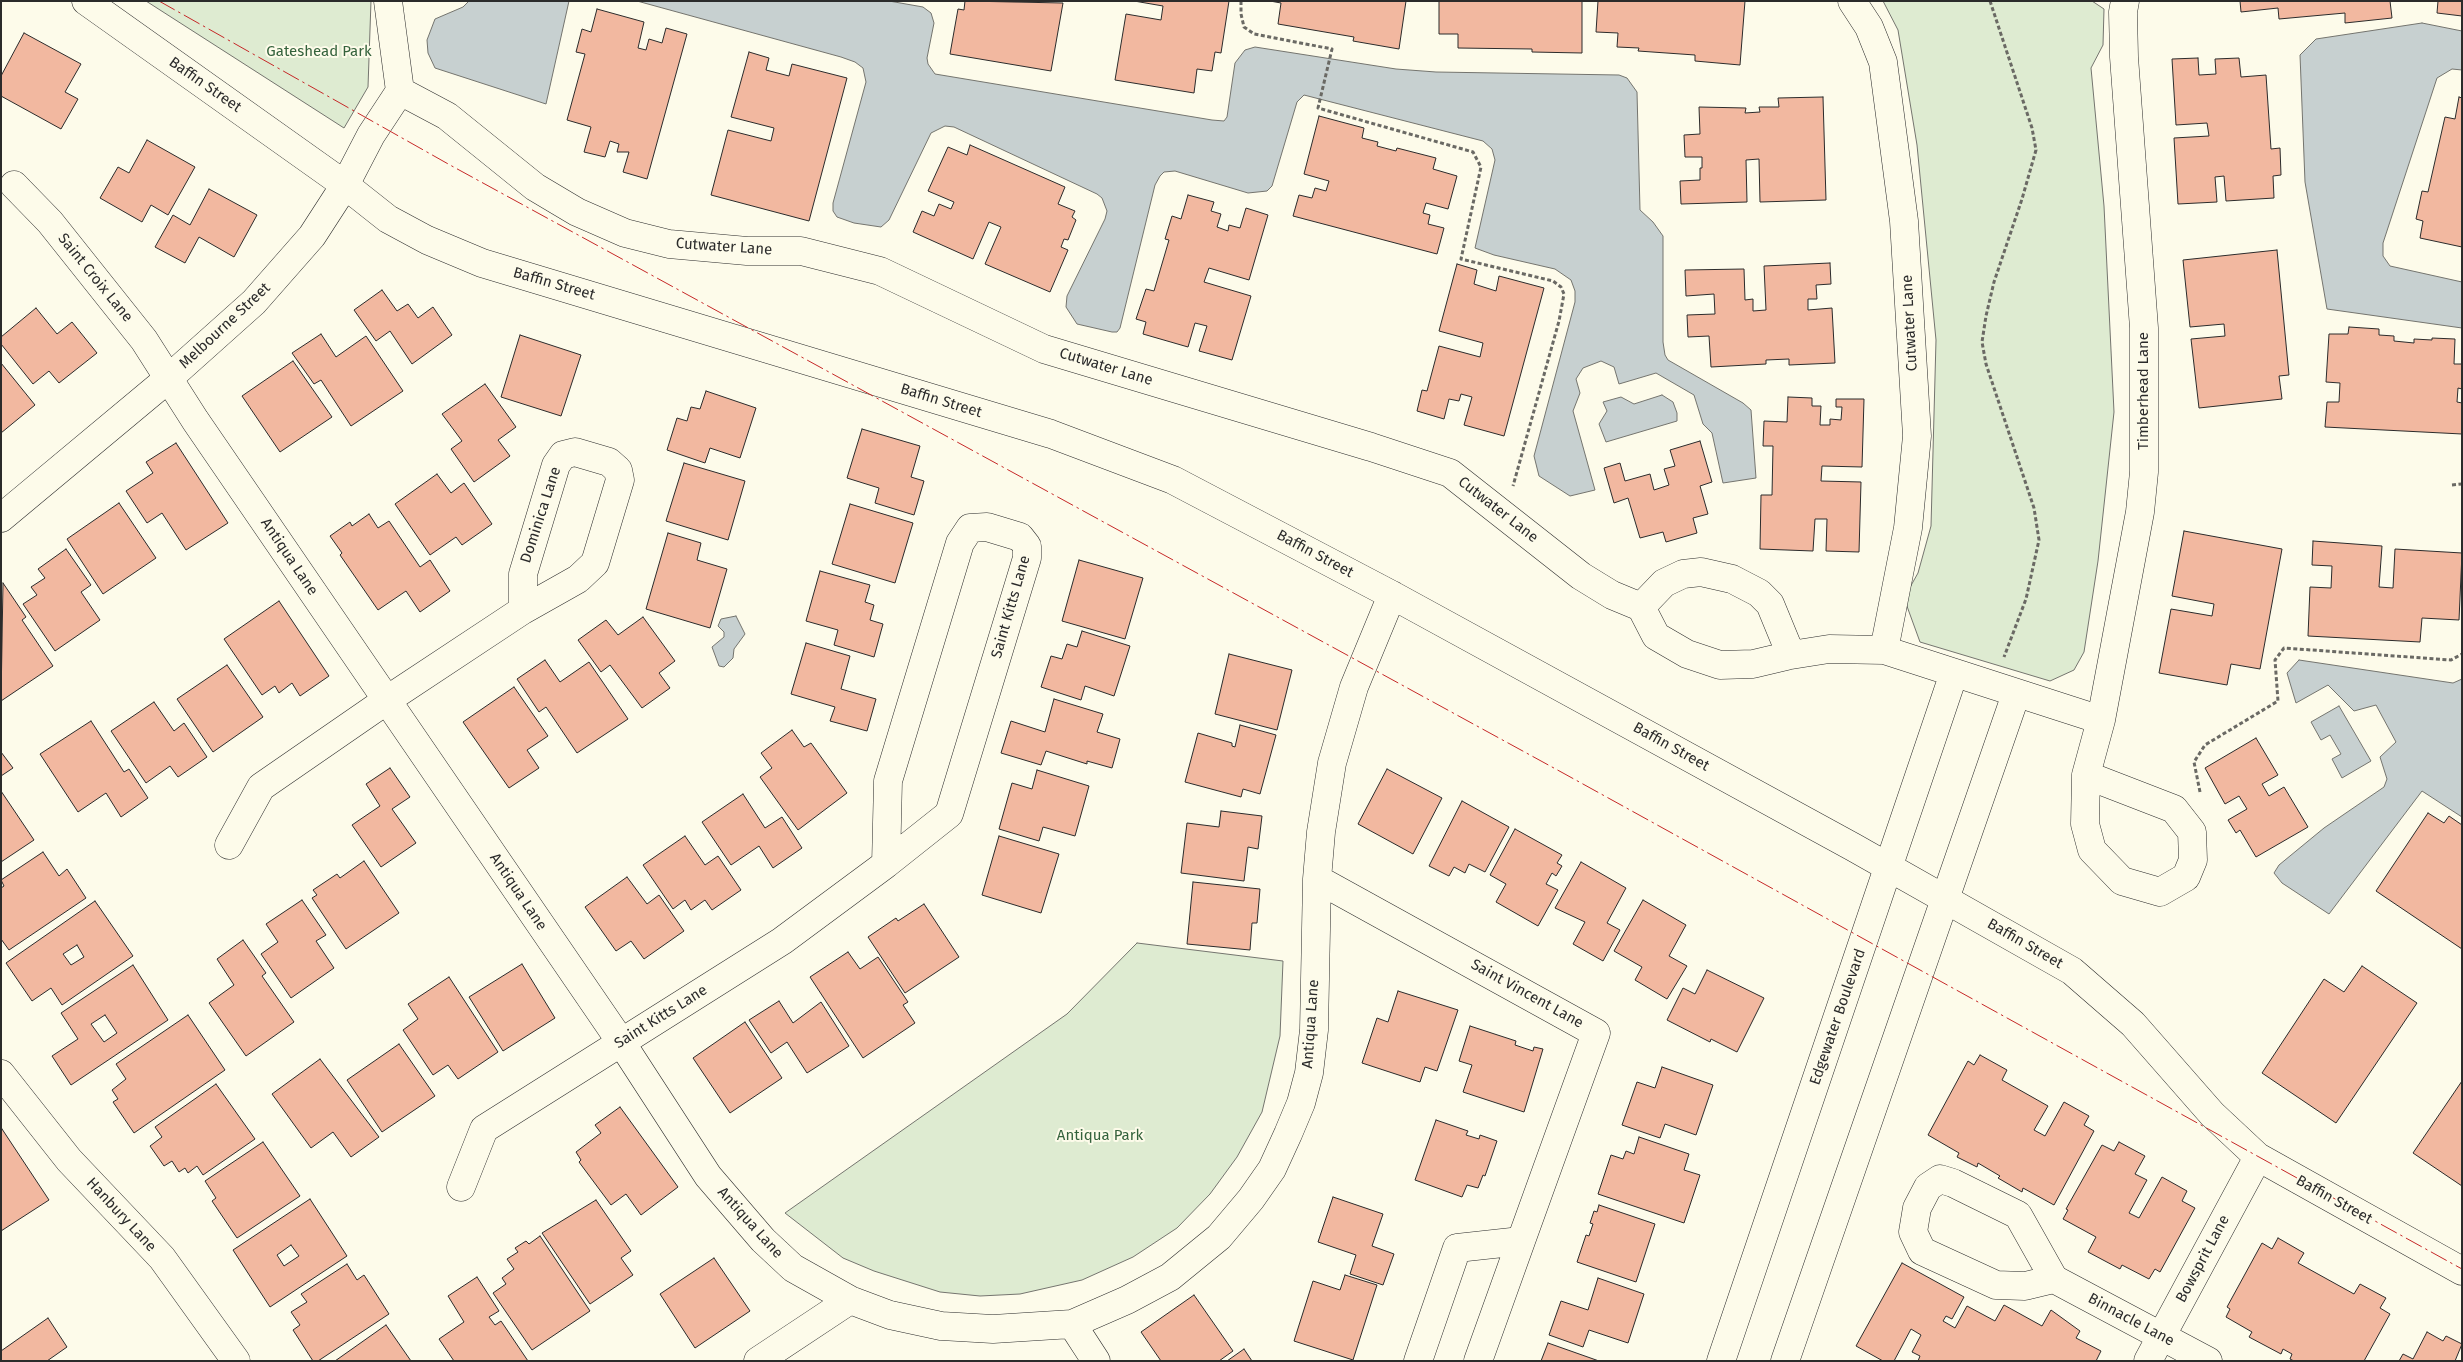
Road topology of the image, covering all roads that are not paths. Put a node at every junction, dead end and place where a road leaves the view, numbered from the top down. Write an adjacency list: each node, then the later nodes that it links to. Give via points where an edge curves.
1 (86, 1): 7 (street, Baffin Street)
2 (388, 1): 5 (street)
3 (1852, 1): 13 (street, Cutwater Lane, via 1869,27 1883,62 1904,222 1917,436 1908,528)
4 (2125, 1): 18 (street, Timberhead Lane, via 2124,57 2144,328 2144,472 2140,512)
5 (400, 91): 7 (street, Melbourne Street, via 371,135); 11 (street, Cutwater Lane, via 447,116 534,187 577,212 625,233 669,244 748,251 801,251 880,271 1044,349 1450,473 1581,576 1612,595)
6 (14, 185): 8 (street, Saint Croix Lane, via 56,229 144,340)
7 (345, 185): 8 (street, Melbourne Street, via 312,236 254,302); 10 (street, Baffin Street, via 388,219 482,263 1051,434 1173,480)
8 (168, 378): 9 (street, Melbourne Street); 17 (street, Antiqua Lane)
9 (1, 518)
10 (1392, 595): 22 (street, Baffin Street); 23 (street, Antiqua Lane, via 1345,712 1332,763)
11 (1641, 607): 14 (street, via 1656,636 1687,654 1720,665 1753,664); 14 (street, via 1664,583 1683,574 1701,572 1732,579 1759,593 1770,604)
12 (523, 610): 12 (street, Dominica Lane, via 523,574 556,465 563,455 575,452 609,462 618,470 620,480 594,563 578,579); 17 (street, Dominica Lane)
13 (1884, 650): 14 (street, via 1829,649); 15 (street)
14 (1790, 655)
15 (1954, 673): 16 (street); 22 (street, Edgewater Boulevard)
16 (2004, 690): 18 (street); 24 (street)
17 (387, 700): 20 (street, Dominica Lane, via 261,787); 25 (street, Antiqua Lane)
18 (2101, 720): 19 (street, Timberhead Lane)
19 (2086, 775): 19 (street, Timberhead Lane, via 2085,824 2092,850 2122,881 2160,892 2186,877 2194,860 2192,832 2174,809)
20 (229, 845)
21 (886, 864): 21 (street, Saint Kitts Lane, via 949,814 1027,558 1027,546 1020,537 987,527 970,528 960,543 888,781); 25 (street, Saint Kitts Lane, via 782,941)
22 (1889, 868): 24 (street, Baffin Street); 40 (street, Edgewater Boulevard)
23 (1317, 879): 29 (street, Saint Vincent Lane, via 1596,1033); 33 (street, Antiqua Lane, via 1313,1051 1301,1104 1272,1169 1252,1199 1219,1237 1170,1277)
24 (1944, 898): 27 (street, Baffin Street, via 2072,971 2133,1024 2212,1114); 41 (street)
25 (621, 1042): 28 (street, Saint Kitts Lane, via 484,1129); 32 (street, Antiqua Lane, via 708,1176 762,1240 792,1268)
26 (1, 1074): 35 (street, Hanbury Lane, via 69,1160 162,1258)
27 (2258, 1157): 30 (street, Baffin Street); 34 (street, Bowsprit Lane)
28 (461, 1187)
29 (1521, 1241): 38 (street, via 1458,1248); 39 (street, Saint Vincent Lane)
30 (2462, 1271)
31 (2054, 1279): 31 (street, via 2018,1215 1953,1183 1940,1179 1928,1187 1917,1208 1914,1232 1922,1251 1996,1285 2025,1286); 34 (street, Binnacle Lane)
32 (850, 1300): 33 (street, Antiqua Lane, via 890,1315 941,1326 993,1329); 36 (street)
33 (1072, 1324): 37 (street)
34 (2162, 1336): 42 (street, Bowsprit Lane); 43 (street, Binnacle Lane)
35 (236, 1361)
36 (758, 1361)
37 (1096, 1361)
38 (1418, 1361)
39 (1478, 1361)
40 (1721, 1361)
41 (1785, 1361)
42 (2148, 1361)
43 (2208, 1361)

